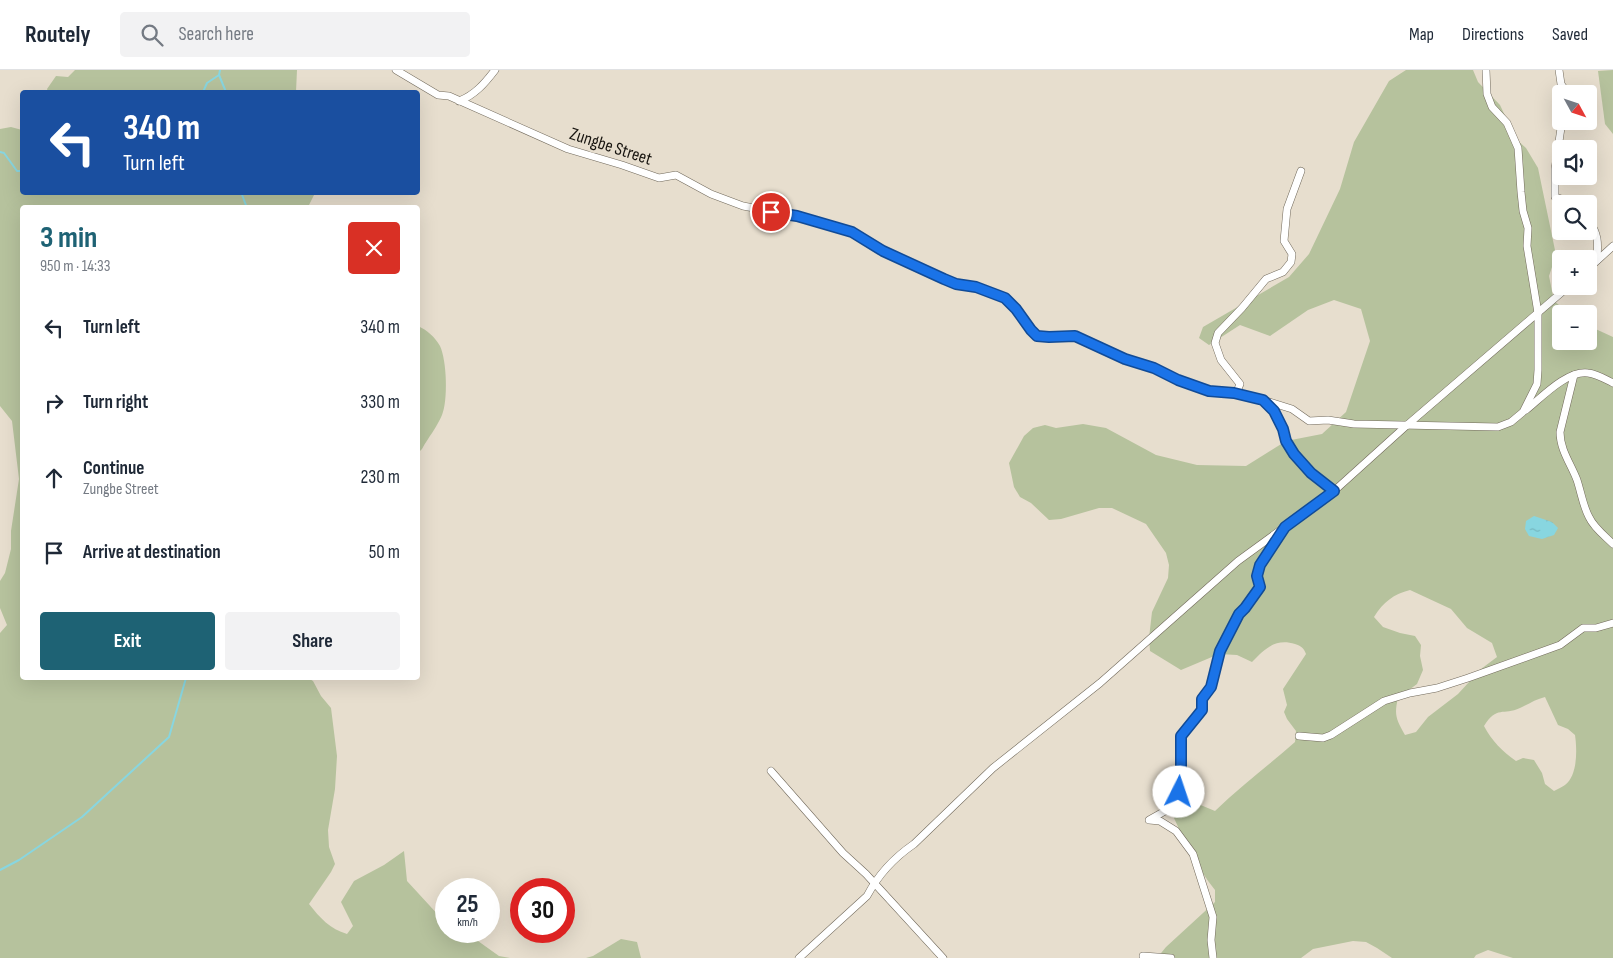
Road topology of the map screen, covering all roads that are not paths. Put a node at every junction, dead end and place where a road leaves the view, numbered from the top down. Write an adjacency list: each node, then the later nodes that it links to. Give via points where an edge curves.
1 (396, 70): 6 (street, Zungbe Street, via 438,95)
2 (495, 70): 6 (street, via 483,85)
3 (1486, 70): 14 (street, via 1487,94 1492,107 1507,123 1518,148 1523,211 1528,228 1527,246)
4 (1559, 70): 5 (street)
5 (1562, 85)
6 (459, 101): 17 (street, Zungbe Street, via 568,149 660,178 676,175 711,194 743,206 797,216 852,232 883,251 944,279 1005,298 1037,336 1075,336 1209,391)
7 (1560, 130): 9 (street, via 1554,169)
8 (1301, 171): 17 (street, via 1287,209 1284,241 1292,254 1291,262 1283,272 1266,279 1218,333 1216,343 1221,360 1240,384)
9 (1555, 195)
10 (1597, 236): 12 (street)
11 (1613, 246): 12 (street)
12 (1597, 260)
13 (1559, 295): 14 (street)
14 (1538, 314): 19 (street, via 1536,384); 20 (street)
15 (1574, 375): 16 (street, via 1586,373); 19 (street, Zungbe Street); 23 (street, via 1560,439 1590,518)
16 (1613, 384)
17 (1234, 393): 18 (street, Zungbe Street)
18 (1263, 400): 20 (street, Zungbe Street, via 1292,409 1309,421); 21 (street, via 1274,411 1294,454)
19 (1523, 412): 20 (street, Zungbe Street, via 1498,427)
20 (1406, 426): 21 (street)
21 (1334, 491): 22 (street)
22 (1285, 527): 27 (street, via 1238,561 1100,683 993,768 902,852); 32 (street, via 1260,565 1257,576 1260,587 1239,614 1220,651 1211,687 1202,699 1202,710 1181,736 1179,792 1165,810 1149,820 1160,821 1176,831 1193,854 1213,917)
23 (1613, 544)
24 (1613, 623): 25 (street, via 1583,628 1560,645 1468,678 1384,701 1323,738)
25 (1299, 736)
26 (771, 771): 27 (street, via 843,854)
27 (874, 884): 29 (street, via 867,896); 30 (street)
28 (1143, 956): 31 (street)
29 (799, 958)
30 (943, 958)
31 (1171, 958)
32 (1213, 958)

